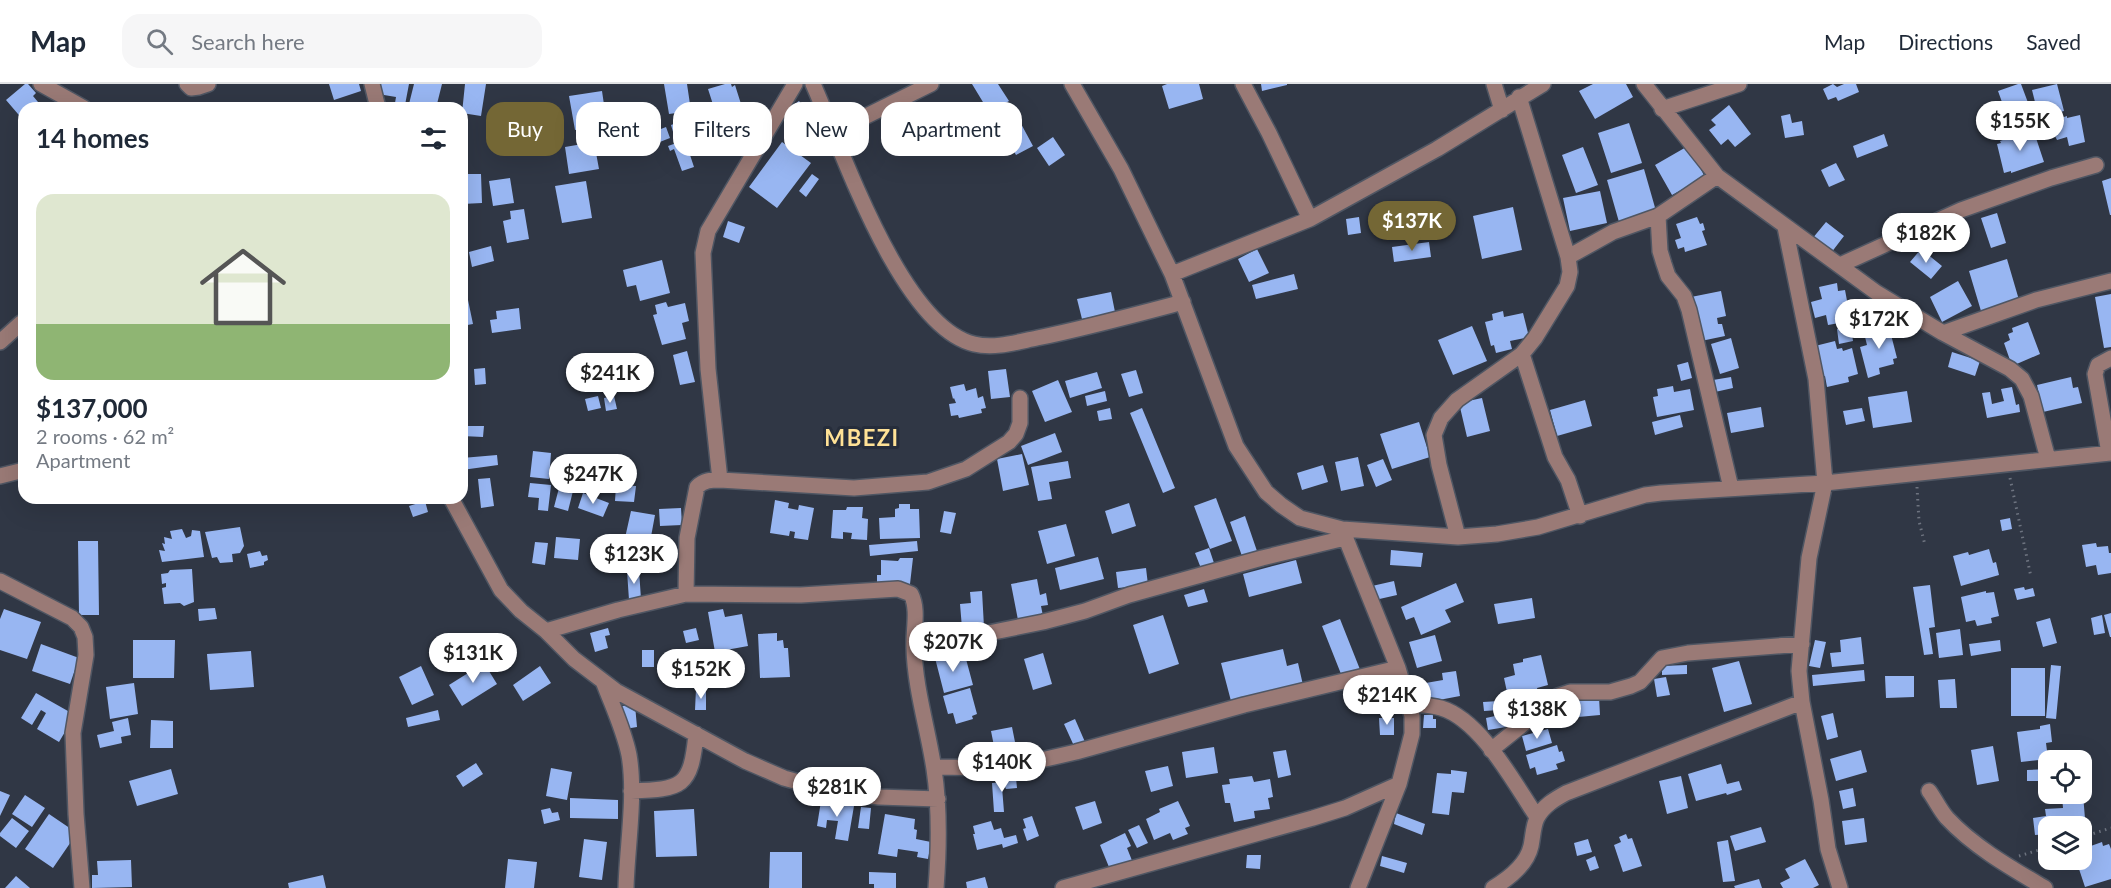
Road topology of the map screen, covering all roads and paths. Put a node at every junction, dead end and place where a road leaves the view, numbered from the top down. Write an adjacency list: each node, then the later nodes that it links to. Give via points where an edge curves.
1 (41, 84): 15 (street)
2 (187, 84): 3 (street, via 191,88)
3 (208, 84)
4 (372, 84): 16 (street)
5 (795, 84): 44 (street, via 708,231 704,246 708,369)
6 (813, 84): 17 (street)
7 (931, 84): 20 (street)
8 (1072, 84): 29 (street, via 1121,169)
9 (1243, 84): 25 (street)
10 (1494, 84): 19 (street)
11 (1543, 84): 14 (street)
12 (1644, 84): 18 (street)
13 (1739, 84): 18 (street)
14 (1519, 98): 19 (street); 27 (street)
15 (73, 102)
16 (376, 102)
17 (821, 102)
18 (1662, 109): 23 (street)
19 (1502, 110): 25 (street)
20 (869, 115)
21 (844, 156): 31 (street, via 874,229 899,274 949,333 974,344 1000,345 1086,328)
22 (2096, 165): 28 (street, via 1961,210)
23 (1717, 176): 24 (street); 26 (street)
24 (1658, 216): 27 (street, via 1613,232); 46 (street, via 1660,251 1668,276 1684,296 1689,310)
25 (1310, 219): 29 (street)
26 (1785, 227): 28 (street); 45 (street, via 1816,379)
27 (1568, 257): 35 (street, via 1567,286)
28 (1840, 265): 33 (street)
29 (1172, 274): 31 (street)
30 (2111, 281): 33 (street, via 2036,300)
31 (1183, 302): 49 (street, via 1236,446 1266,492 1300,518)
32 (18, 326): 34 (street)
33 (1943, 333): 39 (street, via 2022,379 2031,396)
34 (0, 342)
35 (1522, 354): 48 (street, via 1555,457); 50 (street, via 1457,400 1441,418 1434,435)
36 (2111, 358): 38 (street, via 2098,365 2095,374)
37 (1020, 398): 44 (street, via 1020,423 1009,442 966,470 928,482 854,488)
38 (2110, 453): 39 (street)
39 (2048, 459): 40 (street)
40 (2007, 464): 42 (street); 52 (path)
41 (18, 472): 43 (street)
42 (1916, 473): 45 (street); 51 (path)
43 (0, 476)
44 (720, 480): 54 (street, via 706,481 697,487 687,538)
45 (1825, 483): 46 (street); 56 (street, via 1809,558)
46 (1731, 488): 48 (street, via 1653,494)
47 (454, 504): 55 (street, via 501,590 520,612)
48 (1580, 516): 50 (street, via 1538,527)
49 (1344, 533): 50 (street); 57 (street, via 1043,622); 58 (street)
50 (1458, 537)
51 (1925, 545)
52 (2031, 577)
53 (0, 581): 75 (street, via 72,618 85,637 86,655 73,733)
54 (686, 594): 55 (street); 57 (street, via 801,595 898,589 911,594 915,602)
55 (546, 631): 59 (street)
56 (1802, 644): 60 (street); 63 (street, via 1662,658 1640,682 1631,686 1610,692 1570,692 1558,696)
57 (914, 648): 64 (street)
58 (1398, 668): 61 (street); 64 (street, via 1005,768)
59 (603, 681): 62 (street); 66 (street, via 626,740)
60 (1802, 702): 69 (street, via 1566,793 1547,804); 74 (street)
61 (1408, 704): 63 (street, via 1440,707 1459,716); 65 (street, via 1413,734)
62 (696, 734): 66 (street, via 684,782 673,787); 68 (street, via 784,778 827,790)
63 (1491, 750): 69 (street)
64 (934, 767): 68 (street)
65 (1399, 784): 78 (street, via 1313,818); 79 (street)
66 (631, 791): 76 (street)
67 (1929, 791): 73 (street, via 1952,823)
68 (938, 799): 77 (street)
69 (1537, 817): 80 (street, via 1525,860)
70 (2111, 828): 71 (path)
71 (2092, 834)
72 (2038, 850): 73 (path)
73 (2002, 861): 81 (street)
74 (1836, 887)
75 (82, 888)
76 (626, 888)
77 (936, 888)
78 (1063, 888)
79 (1358, 888)
80 (1493, 888)
81 (2045, 888)

